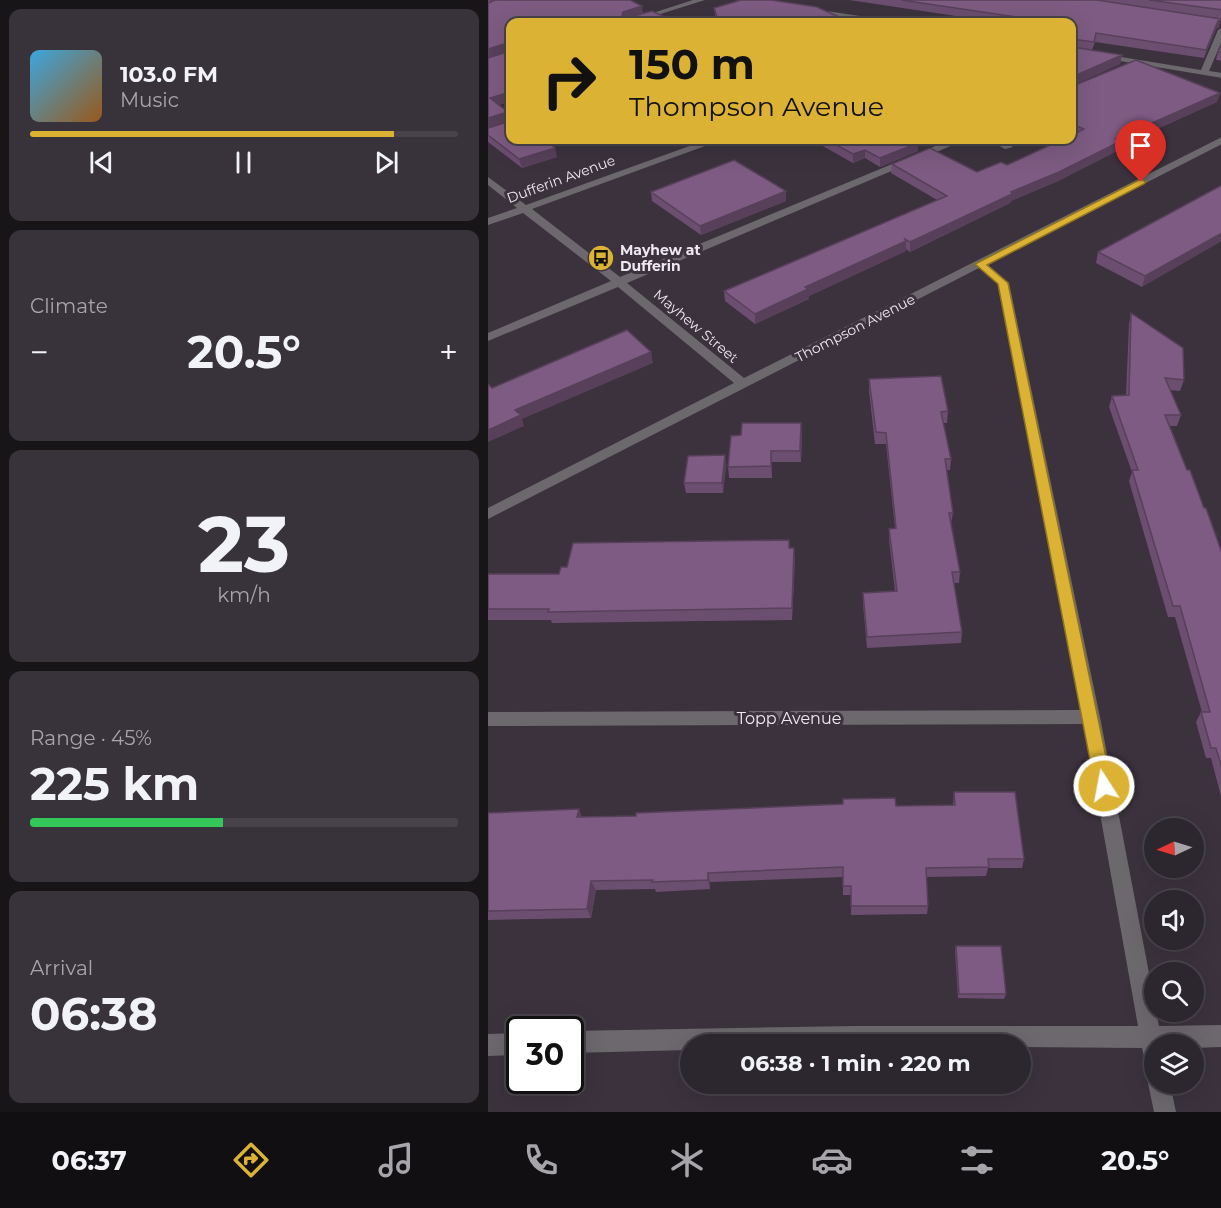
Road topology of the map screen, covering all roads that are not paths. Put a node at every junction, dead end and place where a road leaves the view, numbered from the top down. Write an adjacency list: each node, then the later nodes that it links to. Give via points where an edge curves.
1 (701, 0): 4 (street)
2 (799, 9): 3 (street)
3 (844, 16): 5 (street); 6 (street)
4 (642, 18)
5 (840, 18)
6 (858, 18)
7 (1222, 30): 11 (street)
8 (1076, 52): 9 (street)
9 (1137, 62): 10 (street); 11 (street)
10 (1120, 70)
11 (1204, 73): 12 (street)
12 (1222, 76)
13 (1222, 140): 21 (street, Thompson Avenue)
14 (702, 144): 19 (street, Dufferin Avenue)
15 (947, 144): 22 (street)
16 (1002, 144): 17 (street)
17 (1008, 147)
18 (488, 180): 19 (street, Mayhew Street)
19 (526, 208): 20 (street, Dufferin Avenue); 22 (street, Mayhew Street)
20 (488, 222)
21 (980, 264): 24 (street, Thompson Avenue); 26 (street, via 1003,283)
22 (619, 282): 23 (street); 24 (street, Mayhew Street)
23 (488, 337)
24 (743, 384): 25 (street, Thompson Avenue)
25 (488, 514)
26 (1091, 717): 27 (street, Topp Avenue); 28 (street)
27 (488, 719)
28 (1150, 1034)
29 (1222, 1036): 30 (street)
30 (1204, 1039)
31 (584, 1042): 34 (street, via 778,1037)
32 (506, 1044): 33 (street)
33 (488, 1045)
34 (1144, 1047)
35 (1161, 1094): 36 (street)
36 (1165, 1112)

